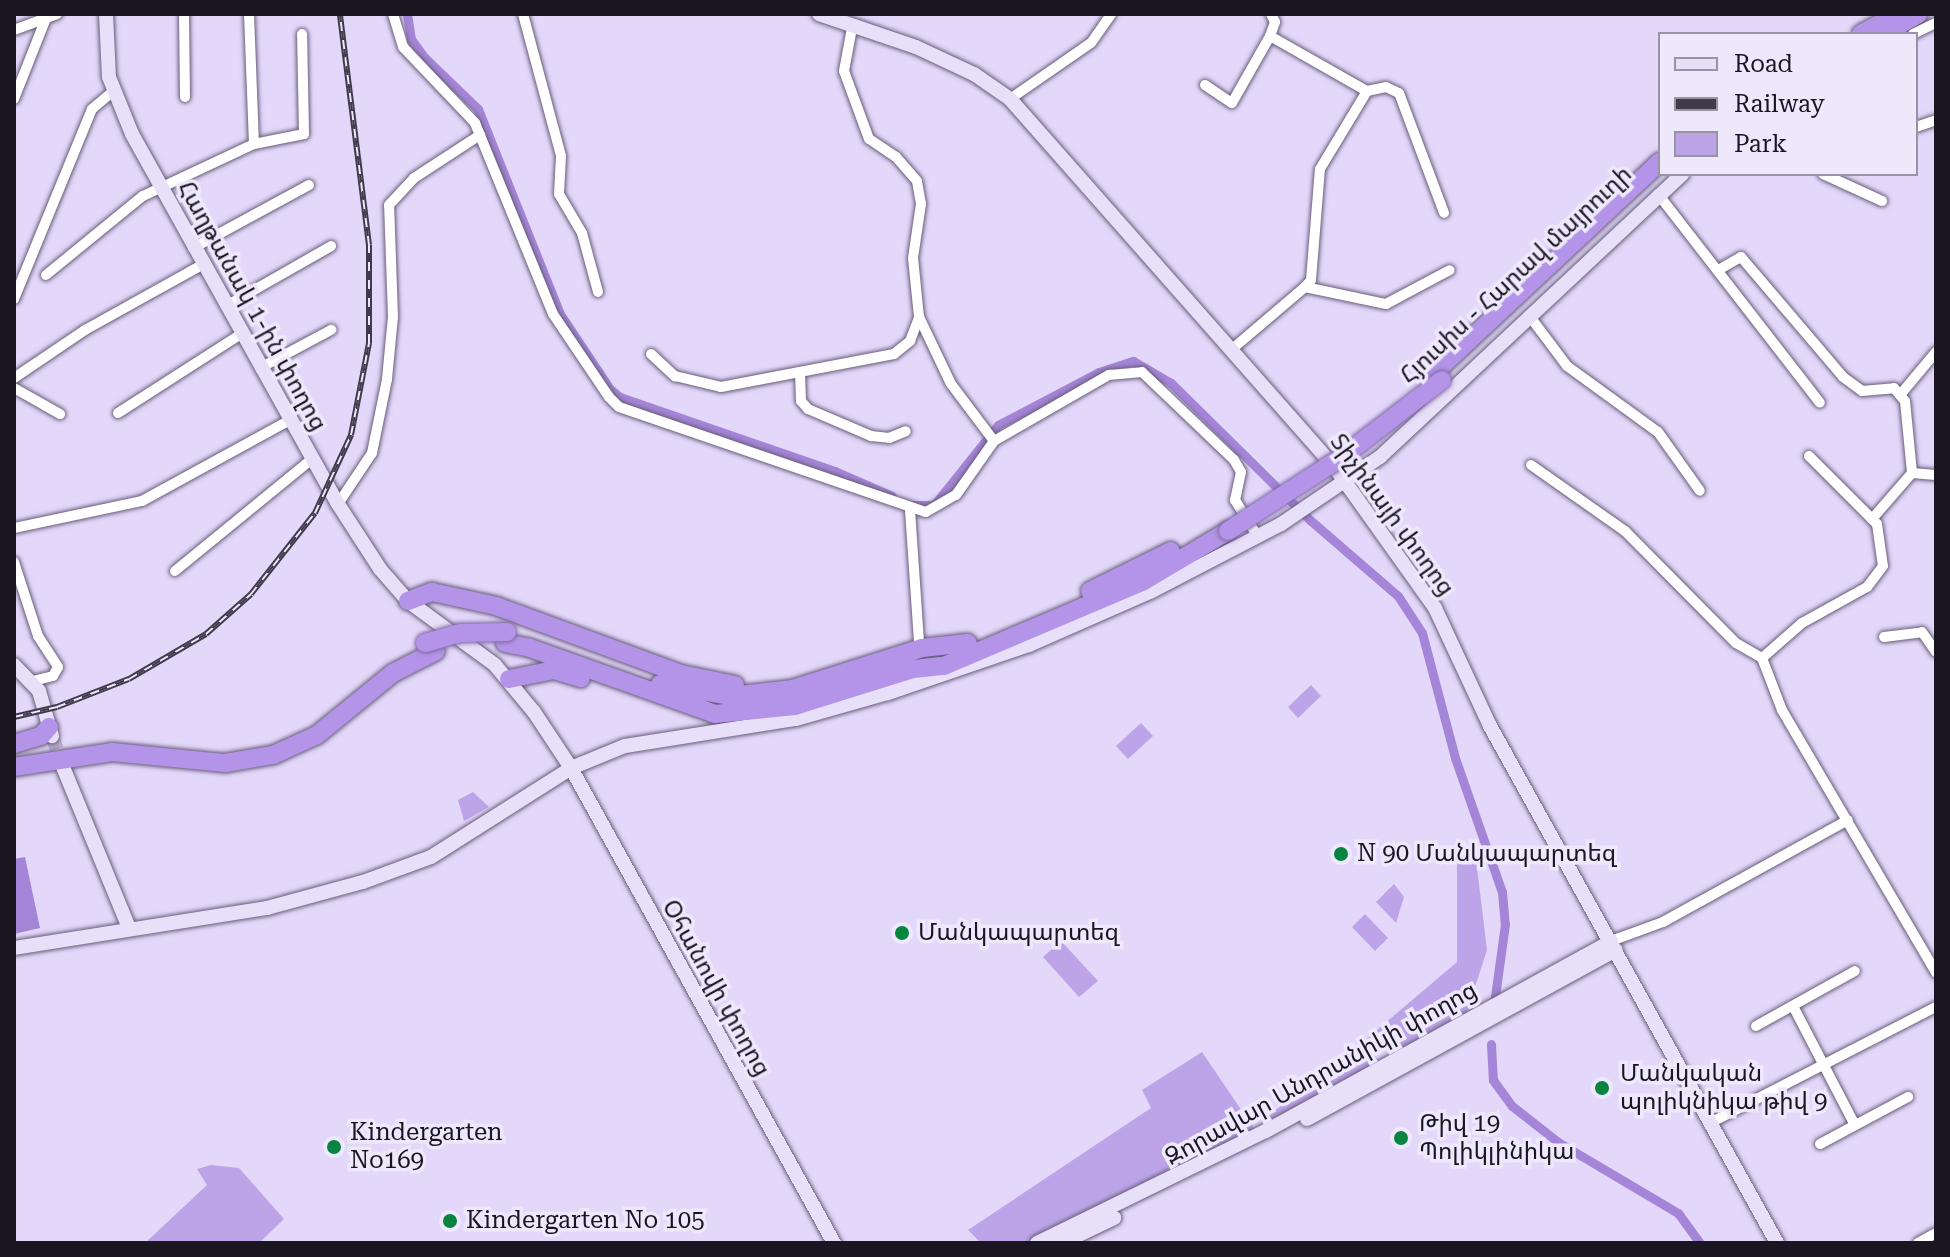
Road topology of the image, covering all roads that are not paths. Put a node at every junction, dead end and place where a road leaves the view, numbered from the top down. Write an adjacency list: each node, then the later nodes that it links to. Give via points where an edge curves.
1 (106, 14): 22 (main road, Հաղթանակ 1-ին փողոց)
2 (184, 14): 23 (street)
3 (249, 14): 27 (street)
4 (393, 14): 26 (street, via 403,47 475,123)
5 (523, 14): 44 (street, via 561,156 559,194 582,233)
6 (819, 14): 13 (main road, Տիչինայի փողոց)
7 (1111, 14): 25 (street, via 1091,43)
8 (1271, 14): 19 (street, via 1275,22)
9 (1898, 14): 15 (highway)
10 (1919, 14): 16 (highway)
11 (51, 16): 14 (street); 24 (street)
12 (1936, 23): 17 (street)
13 (852, 28): 25 (main road, Տիչինայի փողոց, via 916,47 974,74); 47 (street, via 844,71 869,139 896,157 917,181 921,204 913,258)
14 (14, 30)
15 (1865, 32)
16 (1887, 32)
17 (1917, 32)
18 (302, 34): 27 (street, via 306,131)
19 (1270, 36): 20 (street, via 1232,103); 21 (street)
20 (1205, 85)
21 (1367, 91): 36 (street, via 1386,87 1399,93); 43 (street, via 1320,169 1311,280)
22 (112, 92): 33 (main road, Հաղթանակ 1-ին փողոց); 45 (street, via 92,109)
23 (185, 97)
24 (14, 99)
25 (1010, 99): 51 (main road, Տիչինայի փողոց)
26 (480, 135): 73 (street, via 414,178 389,205 393,317 387,379 372,453); 74 (street, via 553,314 619,407)
27 (254, 144): 33 (street)
28 (1658, 164): 56 (highway, Հյուսիս - Հարավ մայրուղի)
29 (1659, 176): 56 (highway, Հյուսիս - Հարավ մայրուղի)
30 (1680, 176): 34 (main road)
31 (1847, 178): 35 (street)
32 (309, 185): 38 (street)
33 (160, 187): 38 (main road, Հաղթանակ 1-ին փողոց); 42 (street, via 109,220)
34 (1658, 194): 40 (street); 48 (main road)
35 (1882, 201)
36 (1444, 213)
37 (331, 246): 46 (street)
38 (193, 248): 39 (main road, Հաղթանակ 1-ին փողոց)
39 (202, 265): 46 (main road, Հաղթանակ 1-ին փողոց); 57 (street, via 85,330)
40 (1720, 269): 59 (street, via 1741,257 1843,377 1862,391 1894,388); 60 (street, via 1719,278)
41 (1450, 270): 43 (street, via 1386,304)
42 (46, 275)
43 (1305, 287): 51 (street)
44 (598, 292)
45 (14, 299)
46 (226, 306): 50 (main road, Հաղթանակ 1-ին փողոց)
47 (919, 317): 55 (street, via 910,341 894,354); 65 (street, via 951,384)
48 (1531, 318): 71 (main road); 72 (street, via 1567,366 1658,432)
49 (331, 330): 54 (street)
50 (241, 334): 54 (main road, Հաղթանակ 1-ին փողոց); 61 (street)
51 (1231, 350): 71 (main road, Տիչինայի փողոց)
52 (1936, 352): 59 (street)
53 (651, 354): 55 (street, via 675,376 721,387)
54 (260, 368): 63 (main road, Հաղթանակ 1-ին փողոց)
55 (800, 372): 64 (street, via 801,401 808,409 871,436 889,438)
56 (1437, 377): 76 (highway, Հյուսիս - Հարավ մայրուղի, bridge, via 1342,457)
57 (14, 378)
58 (14, 388): 62 (street)
59 (1900, 395): 69 (street, via 1911,421 1905,441)
60 (1820, 403)
61 (118, 413)
62 (60, 414)
63 (290, 420): 67 (main road, Հաղթանակ 1-ին փողոց); 77 (street, via 142,501)
64 (906, 431)
65 (990, 436): 74 (street, via 956,495 941,508); 78 (street, via 1109,375 1142,372 1234,460 1241,472 1235,500)
66 (1809, 456): 75 (street)
67 (313, 458): 73 (main road, Հաղթանակ 1-ին փողոց); 80 (street)
68 (1531, 465): 88 (street, via 1625,531 1736,643)
69 (1912, 473): 70 (street); 75 (street)
70 (1936, 475)
71 (1345, 483): 78 (main road); 103 (main road, Տիչինայի փողոց, via 1435,608 1485,717)
72 (1700, 491)
73 (338, 504): 81 (main road, Հաղթանակ 1-ին փողոց)
74 (910, 510): 84 (street)
75 (1872, 519): 88 (street, via 1882,537 1880,576 1802,623)
76 (1225, 526): 85 (highway, Հյուսիս - Հարավ մայրուղի); 90 (highway, Հյուսիս - Հարավ մայրուղի, via 1144,581)
77 (14, 528)
78 (1258, 537): 90 (main road, via 1087,621)
79 (14, 562): 92 (street, via 34,627 58,667 53,676)
80 (175, 571)
81 (408, 601): 91 (main road, Օհանովի փողոց); 93 (highway, via 432,592 496,606 666,669)
82 (1884, 637): 87 (street, via 1922,632)
83 (506, 638): 86 (highway, Հյուսիս - Հարավ մայրուղի); 93 (highway, Հյուսիս - Հարավ մայրուղի, via 581,653 676,689 731,696); 94 (highway, Հյուսիս - Հարավ մայրուղի)
84 (919, 641)
85 (968, 643): 90 (highway, Հյուսիս - Հարավ մայրուղի); 93 (highway, Հյուսիս - Հարավ մայրուղի, via 922,648)
86 (431, 647): 97 (highway, Հյուսիս - Հարավ մայրուղի, via 388,664 311,724 267,745 218,752 104,741); 98 (highway, Հյուսիս - Հարավ մայրուղի, via 317,735 273,755 225,763 112,752)
87 (1936, 652)
88 (1762, 658): 101 (street, via 1782,710)
89 (14, 665): 92 (main road)
90 (930, 674): 94 (highway, Հյուսիս - Հարավ մայրուղի, via 913,669 795,706); 100 (main road, via 796,719 650,738)
91 (509, 679): 94 (highway, via 554,670 693,715); 100 (main road, Օհանովի փողոց)
92 (33, 681): 95 (main road)
93 (776, 691)
94 (715, 714)
95 (51, 731): 96 (highway)
96 (14, 744)
97 (14, 755)
98 (14, 767)
99 (63, 767): 102 (main road)
100 (569, 769): 102 (main road, via 431,857 363,882 267,908); 117 (main road, Օհանովի փողոց)
101 (1848, 820): 103 (street); 106 (street)
102 (129, 928): 104 (main road)
103 (1617, 944): 112 (main road, Տիչինայի փողոց); 115 (main road, Զորավար Անդրանիկի փողոց, via 1268,1135)
104 (14, 948)
105 (1855, 971): 107 (street)
106 (1936, 973)
107 (1793, 1006): 109 (street); 110 (street)
108 (1936, 1007): 110 (street)
109 (1756, 1026)
110 (1823, 1065): 112 (street); 113 (street)
111 (1908, 1097): 113 (street)
112 (1710, 1123): 120 (main road, Տիչինայի փողոց)
113 (1855, 1125): 114 (street)
114 (1820, 1144)
115 (1082, 1228): 118 (main road, Զորավար Անդրանիկի փողոց); 119 (main road, Զորավար Անդրանիկի փողոց)
116 (1936, 1233): 121 (street)
117 (831, 1243)
118 (1037, 1243)
119 (1062, 1243)
120 (1777, 1243)
121 (1918, 1243)

